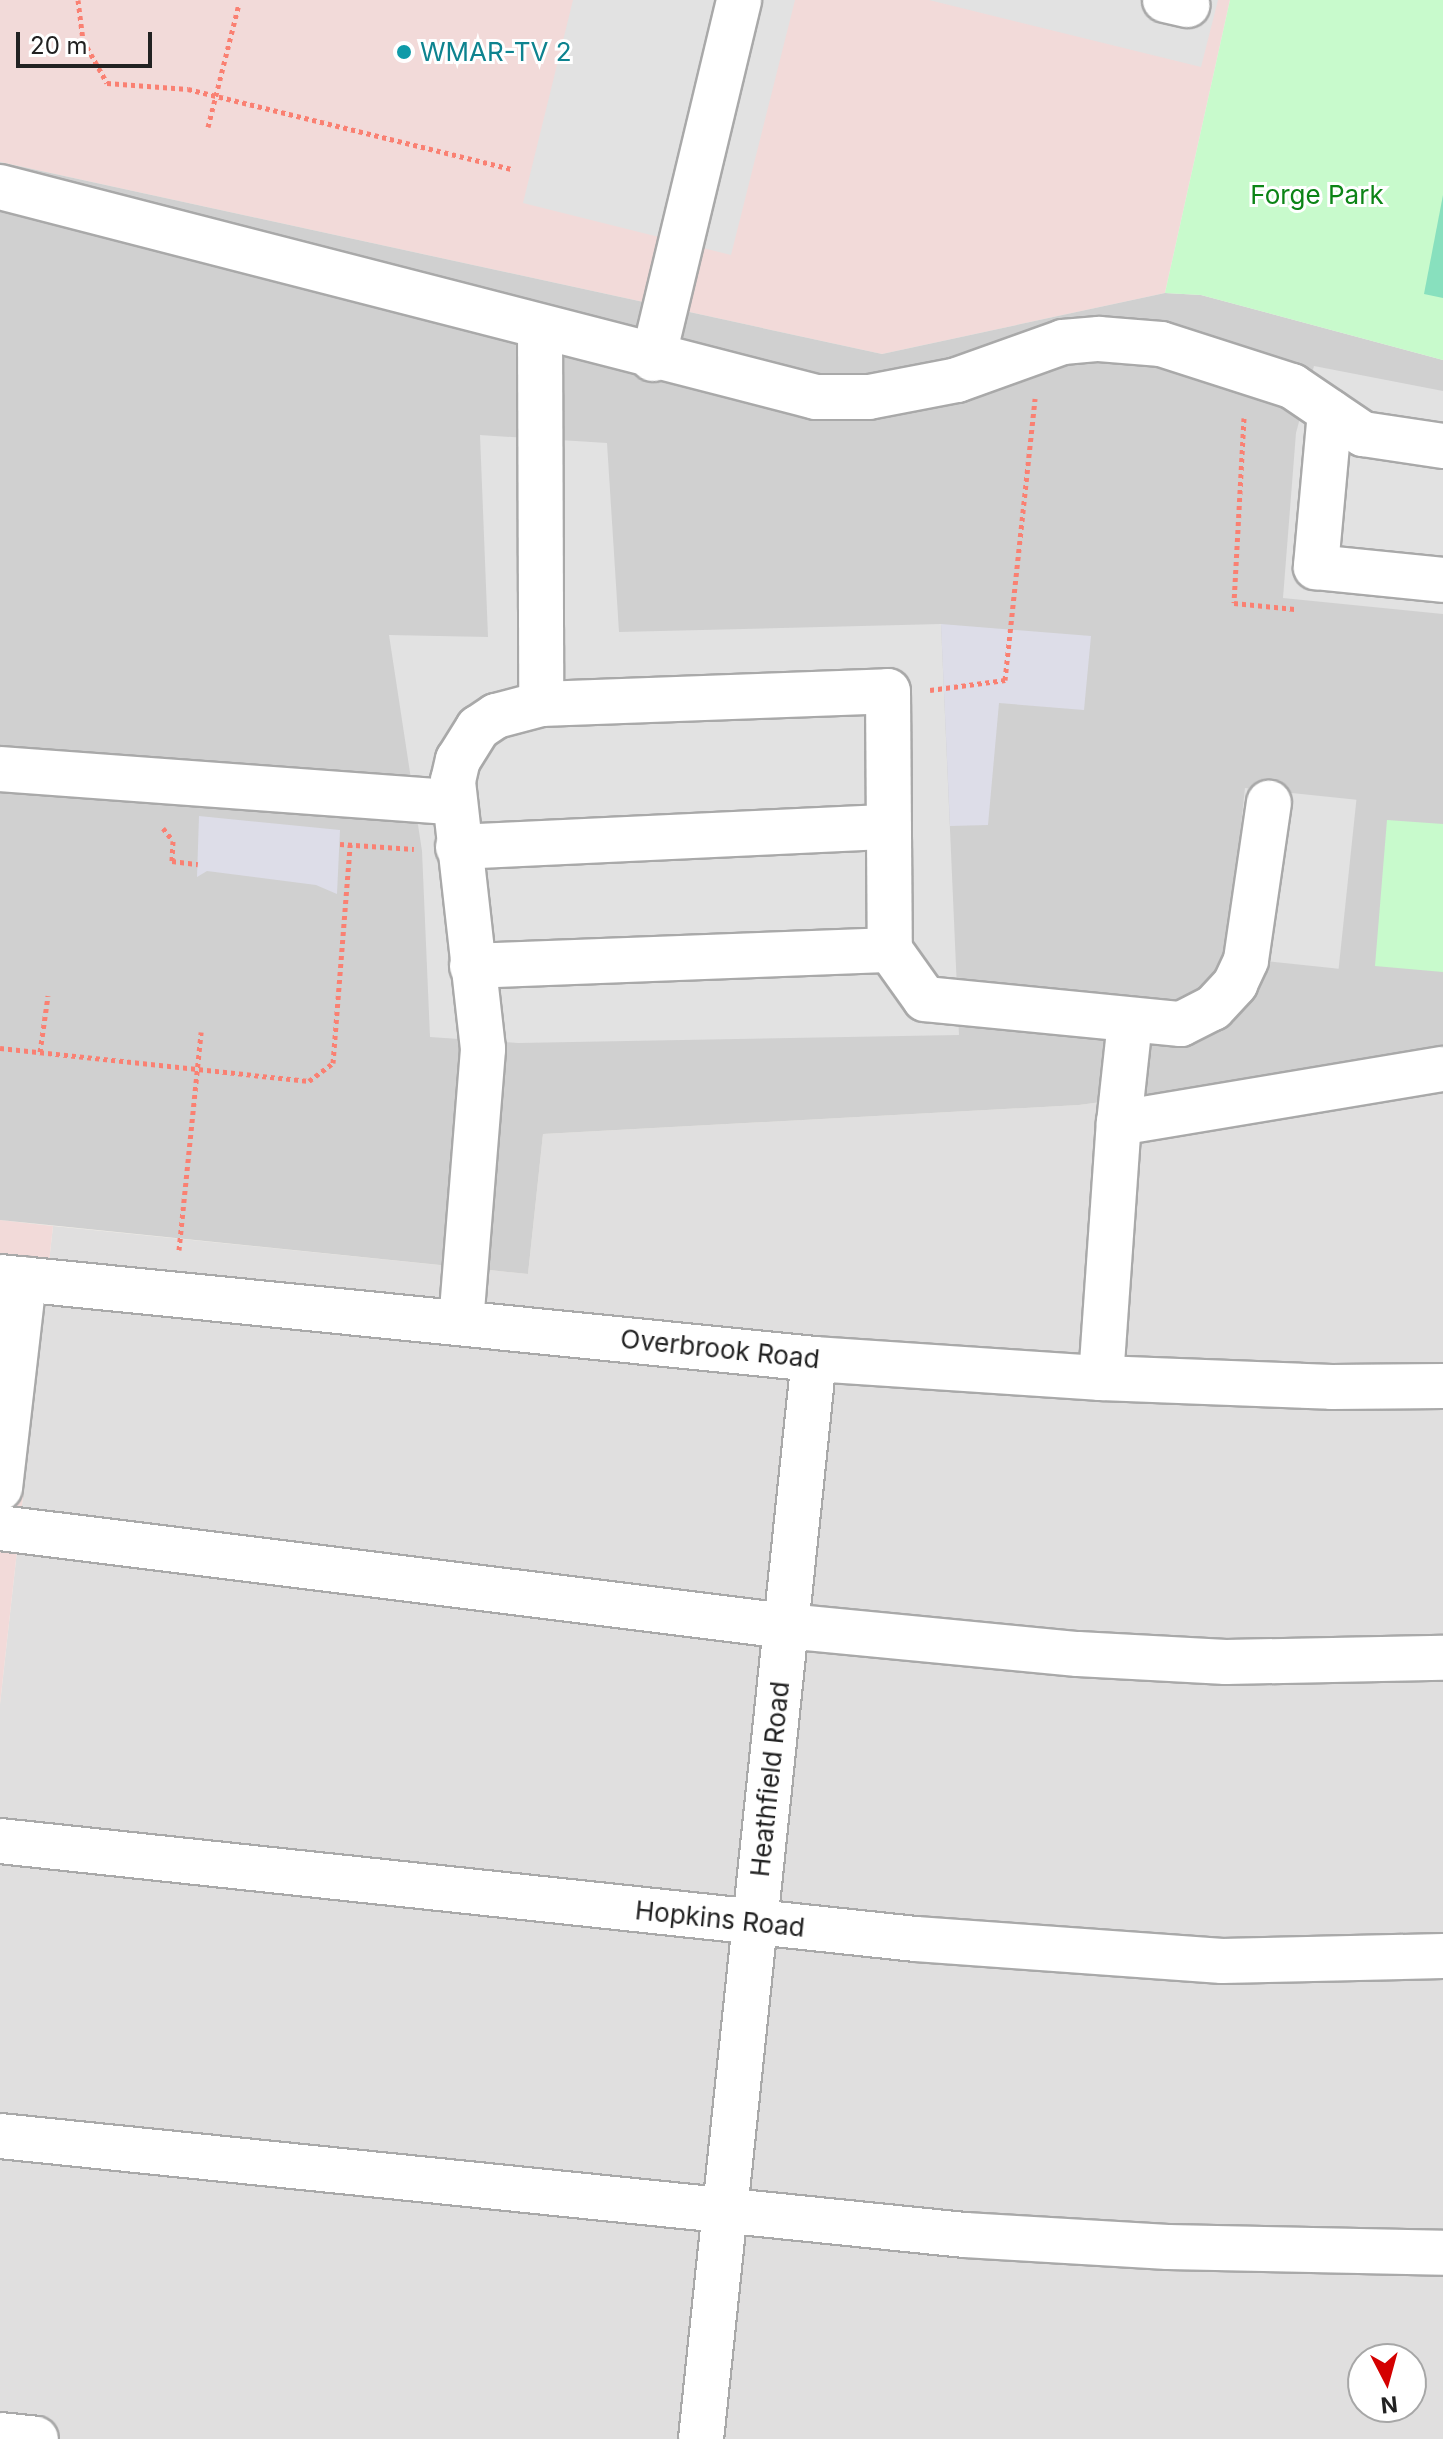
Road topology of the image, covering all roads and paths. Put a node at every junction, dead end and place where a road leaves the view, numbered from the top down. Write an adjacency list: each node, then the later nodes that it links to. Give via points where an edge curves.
1 (78, 0): 4 (path, via 83,40 107,83 175,87)
2 (739, 0): 9 (street)
3 (239, 4): 4 (path)
4 (216, 96): 5 (path); 6 (path)
5 (208, 127)
6 (512, 169)
7 (0, 187): 8 (street)
8 (540, 329): 9 (street); 17 (street)
9 (653, 359): 12 (street, via 816,397 869,397 957,380 1063,342 1145,343 1292,386)
10 (1050, 393): 16 (path, via 1035,397 1005,680)
11 (1237, 403): 15 (path, via 1244,415 1234,603)
12 (1330, 412): 13 (street, via 1363,434); 14 (street, via 1316,567)
13 (1443, 446)
14 (1443, 580)
15 (1309, 611)
16 (887, 700): 17 (street, via 888,691); 21 (street)
17 (541, 704): 19 (street, via 496,716 478,728 458,760)
18 (0, 769): 19 (street)
19 (454, 802): 23 (street)
20 (1269, 803): 27 (street, via 1246,960 1235,984 1213,1008 1181,1024)
21 (889, 827): 23 (street); 24 (street)
22 (350, 845): 32 (path, via 333,1063 309,1081)
23 (458, 847): 25 (street)
24 (890, 950): 25 (street); 27 (street, via 925,999)
25 (472, 966): 36 (street, via 483,1049)
26 (48, 996): 30 (path)
27 (1130, 1021): 33 (street)
28 (201, 1032): 32 (path)
29 (0, 1048): 30 (path)
30 (40, 1052): 32 (path)
31 (1443, 1069): 33 (street)
32 (197, 1070): 35 (path)
33 (1119, 1123): 38 (street)
34 (12, 1278): 35 (street, Overbrook Road); 40 (street)
35 (175, 1294): 36 (street, Overbrook Road)
36 (461, 1323): 37 (street, Overbrook Road)
37 (814, 1359): 38 (street, Overbrook Road); 42 (street, Heathfield Road)
38 (1101, 1378): 39 (street, Overbrook Road)
39 (1443, 1386)
40 (0, 1488)
41 (0, 1528): 42 (street)
42 (786, 1626): 43 (street, via 1078,1654 1226,1662); 45 (street, Heathfield Road)
43 (1443, 1658)
44 (0, 1841): 45 (street, Hopkins Road)
45 (755, 1923): 46 (street, Hopkins Road, via 1222,1961); 48 (street, Heathfield Road)
46 (1443, 1956)
47 (0, 2136): 48 (street)
48 (725, 2212): 49 (street, via 965,2235 1168,2247); 52 (street, Heathfield Road)
49 (1443, 2253)
50 (0, 2435): 51 (street)
51 (36, 2439)
52 (701, 2439)

